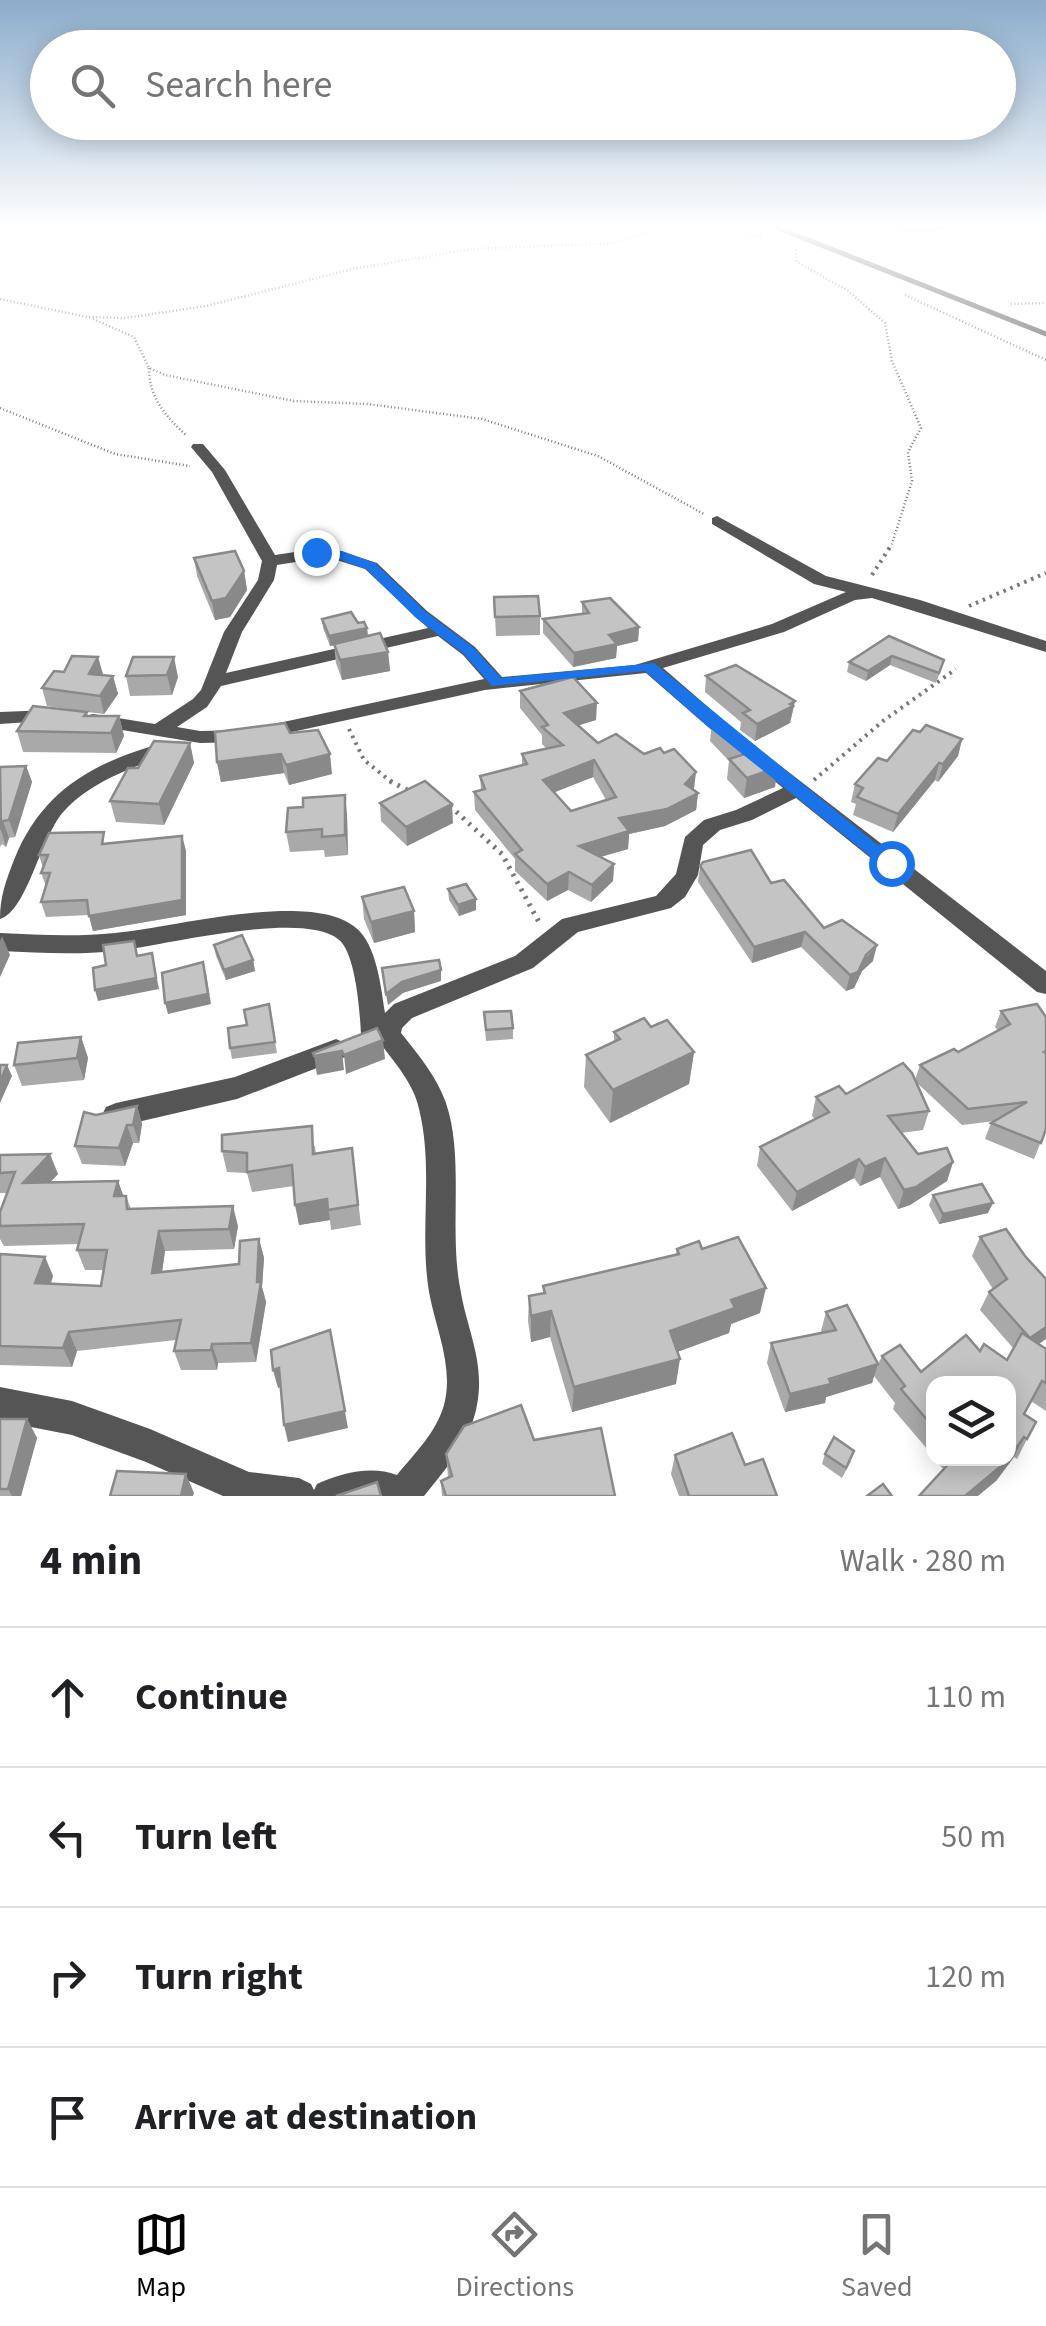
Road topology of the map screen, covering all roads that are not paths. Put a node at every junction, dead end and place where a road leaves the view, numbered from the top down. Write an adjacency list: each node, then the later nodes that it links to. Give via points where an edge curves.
1 (944, 294): 2 (lane)
2 (1046, 334)
3 (198, 447): 5 (street)
4 (717, 522): 6 (street, via 820,580)
5 (270, 560): 7 (street, via 328,552 371,566); 10 (street)
6 (870, 592): 8 (street); 9 (street)
7 (440, 631): 10 (street); 11 (street)
8 (1046, 647)
9 (649, 666): 11 (street); 15 (street)
10 (213, 682): 13 (street, via 200,704)
11 (497, 682): 14 (street, via 246,736)
12 (0, 718): 13 (street, via 48,716)
13 (161, 729): 14 (street)
14 (200, 736): 16 (street, via 111,769 48,814 17,890)
15 (799, 790): 18 (street); 19 (street, via 712,825 693,842 687,875 663,902 570,925 524,962 403,1010)
16 (0, 911)
17 (0, 942): 19 (street, via 113,942 313,920 348,934)
18 (1046, 985)
19 (381, 1032): 20 (street, via 237,1088); 25 (street, via 413,1067 432,1103 441,1147 440,1256 465,1374 460,1410 444,1444)
20 (101, 1118)
21 (0, 1404): 22 (street, via 72,1418 248,1490)
22 (299, 1496)
23 (329, 1496): 24 (street, via 369,1487)
24 (394, 1496)
25 (402, 1496)

